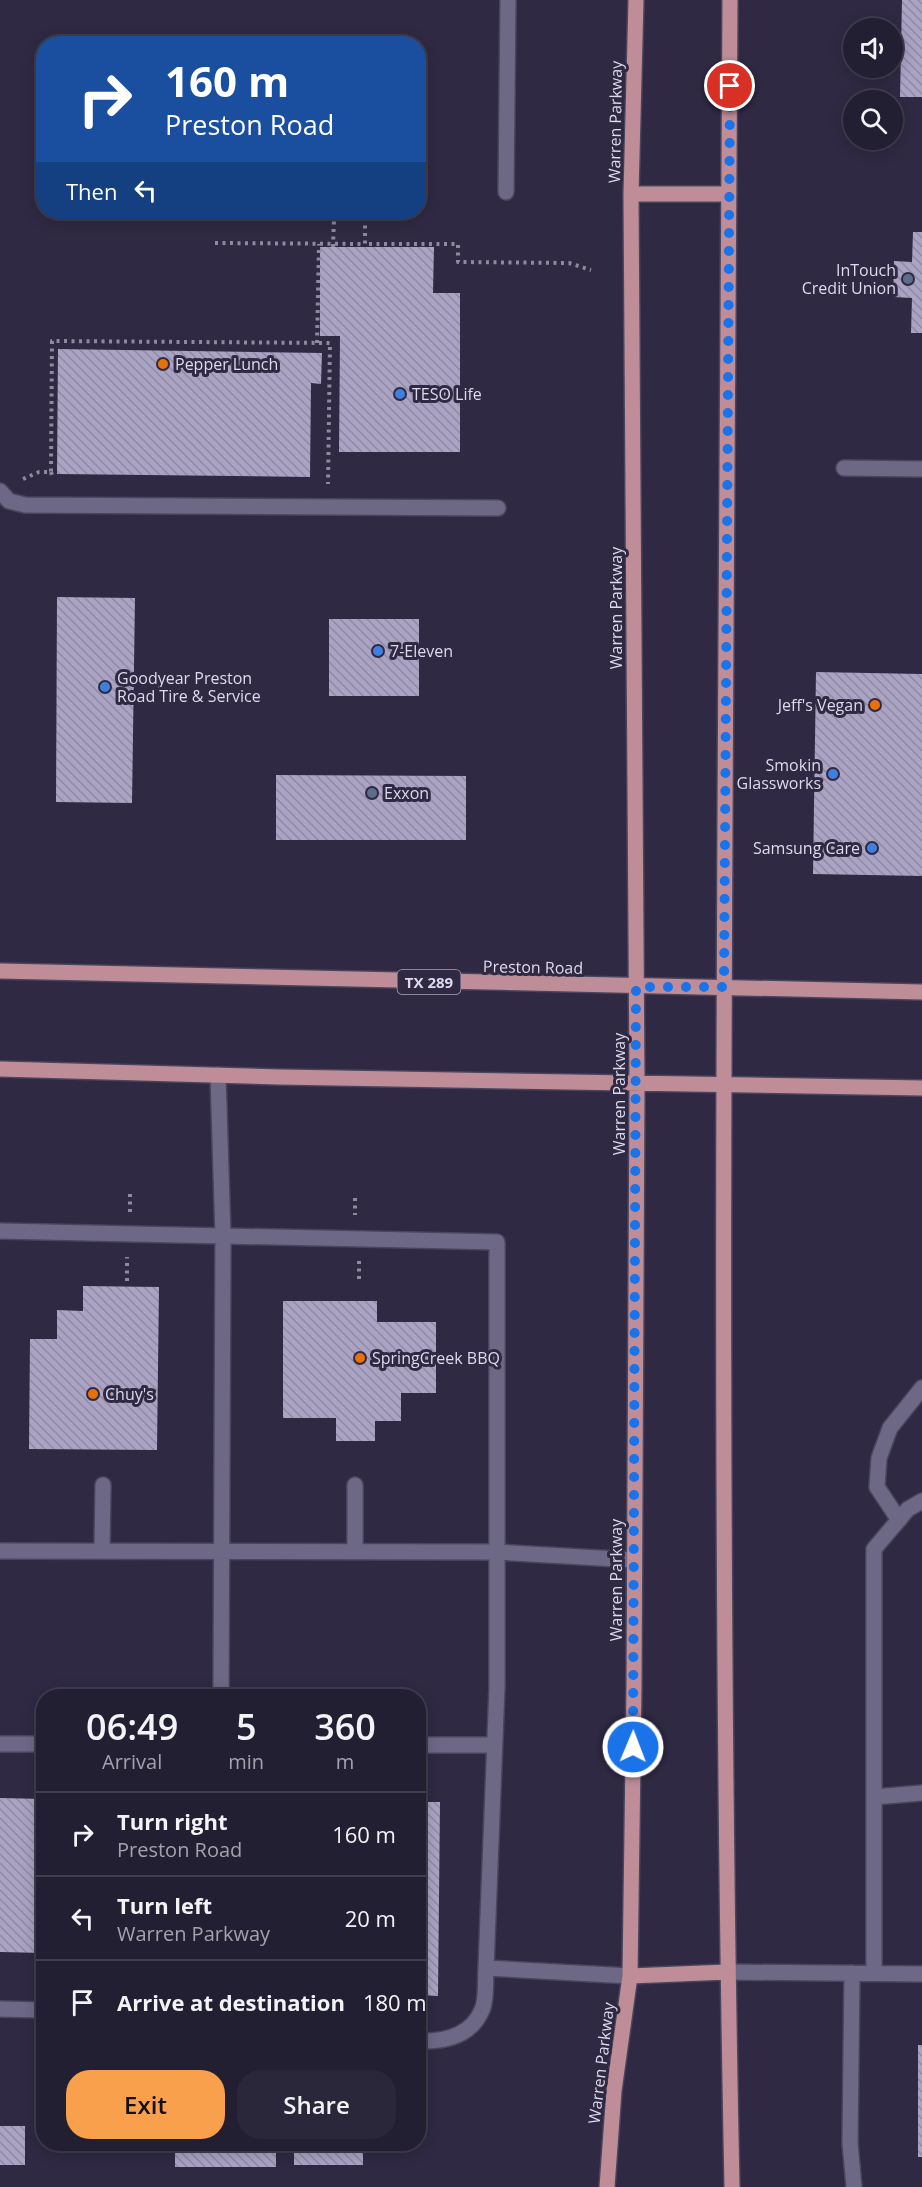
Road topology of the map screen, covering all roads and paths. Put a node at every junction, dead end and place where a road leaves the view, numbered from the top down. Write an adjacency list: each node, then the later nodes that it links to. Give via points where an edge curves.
1 (508, 0): 4 (lane)
2 (636, 0): 5 (main road, Warren Parkway)
3 (730, 0): 6 (main road)
4 (506, 192)
5 (631, 194): 6 (main road); 24 (main road, Warren Parkway)
6 (729, 194): 25 (main road)
7 (334, 219): 12 (path)
8 (365, 219): 11 (path)
9 (215, 243): 10 (path)
10 (319, 244): 12 (path); 14 (path)
11 (365, 244): 12 (path); 13 (path, via 458,244 458,262 568,263)
12 (333, 245)
13 (591, 270)
14 (317, 343): 18 (path, via 52,341); 20 (path, via 330,343 328,484)
15 (844, 468): 16 (lane)
16 (922, 469)
17 (39, 472): 18 (path)
18 (51, 472): 19 (path, via 51,479)
19 (63, 479)
20 (317, 484)
21 (0, 491): 22 (lane, via 9,501 25,504)
22 (498, 508)
23 (0, 971): 24 (main road, Preston Road / TX 289)
24 (636, 987): 25 (main road, Preston Road / TX 289); 29 (main road, Warren Parkway)
25 (724, 987): 26 (main road, Preston Road / TX 289); 30 (main road)
26 (922, 992)
27 (0, 1069): 28 (main road)
28 (218, 1075): 29 (main road); 37 (lane)
29 (637, 1083): 30 (main road); 52 (main road, Warren Parkway)
30 (725, 1084): 31 (main road); 61 (main road)
31 (922, 1088)
32 (130, 1192): 34 (path)
33 (354, 1198): 35 (path)
34 (130, 1219)
35 (355, 1220)
36 (0, 1232): 37 (lane)
37 (223, 1236): 48 (lane); 51 (lane, via 497,1242)
38 (128, 1254): 40 (path)
39 (359, 1254): 41 (path)
40 (127, 1281)
41 (359, 1283)
42 (922, 1388): 46 (lane, via 890,1428 879,1458 877,1486)
43 (103, 1485): 47 (lane)
44 (355, 1485): 50 (lane)
45 (922, 1501): 46 (lane)
46 (899, 1520): 59 (lane, via 874,1549)
47 (102, 1550): 48 (lane); 49 (lane)
48 (222, 1550): 50 (lane); 53 (lane)
49 (0, 1551)
50 (354, 1551): 51 (lane)
51 (497, 1552): 52 (lane); 57 (lane)
52 (634, 1560): 65 (main road, Warren Parkway)
53 (221, 1689)
54 (0, 1744): 55 (lane)
55 (36, 1744)
56 (426, 1745): 57 (lane)
57 (494, 1745): 60 (lane)
58 (922, 1793): 59 (lane)
59 (874, 1797): 63 (lane)
60 (486, 1968): 65 (lane); 68 (lane, via 483,2009 470,2029 441,2042)
61 (728, 1972): 62 (lane); 65 (main road); 70 (main road)
62 (852, 1973): 63 (lane); 71 (lane, via 850,2143)
63 (874, 1973): 64 (lane)
64 (922, 1974)
65 (630, 1976): 69 (main road, Warren Parkway)
66 (0, 2009): 67 (lane)
67 (36, 2010)
68 (426, 2041)
69 (607, 2187)
70 (732, 2187)
71 (854, 2187)

